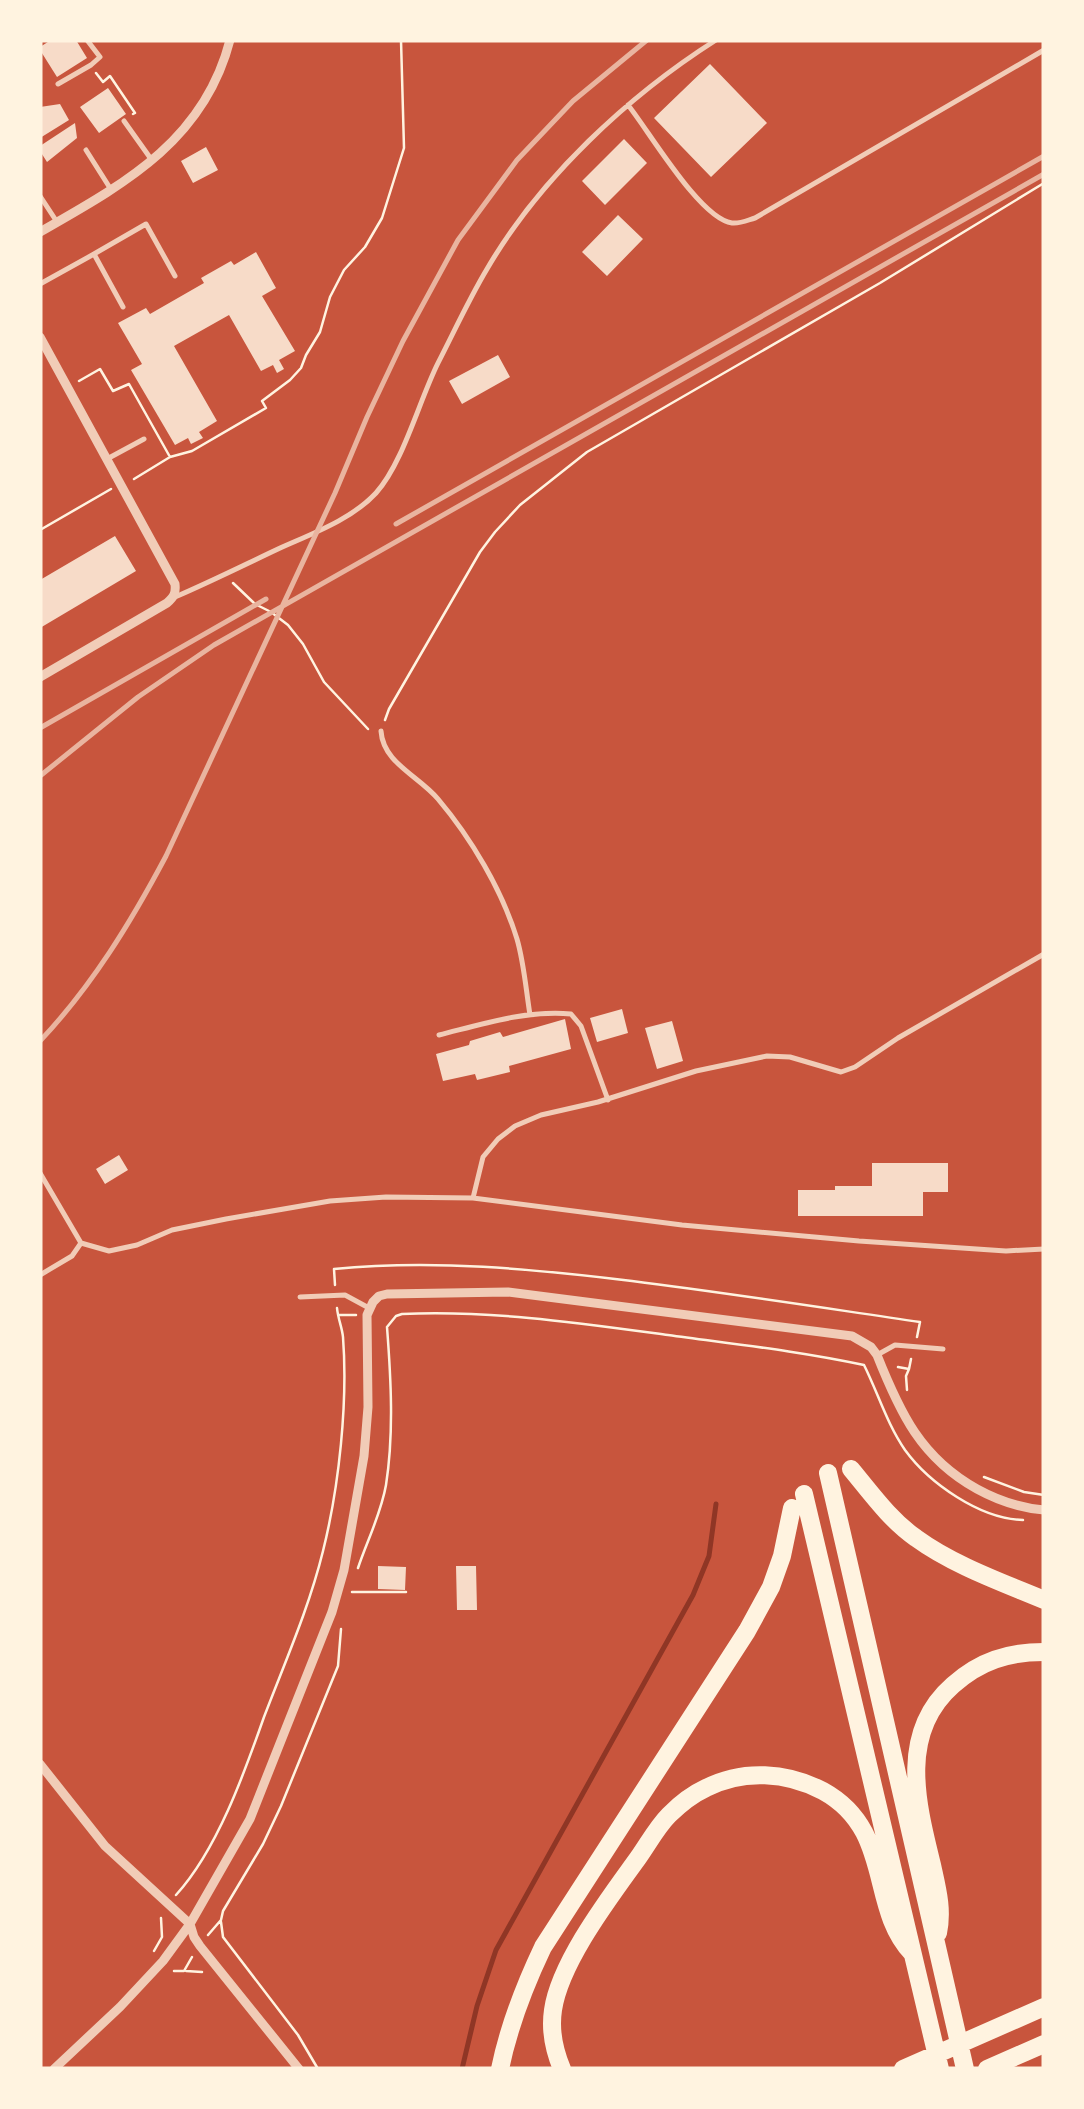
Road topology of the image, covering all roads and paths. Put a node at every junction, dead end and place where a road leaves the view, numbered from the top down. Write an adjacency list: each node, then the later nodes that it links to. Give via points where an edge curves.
1 (87, 40): 6 (lane, via 100,57)
2 (230, 40): 11 (street, via 202,105)
3 (401, 40): 24 (path, via 404,148 382,218 344,270 301,368 262,401 266,408)
4 (716, 40): 8 (lane)
5 (1044, 50): 8 (lane, via 737,224 698,200)
6 (90, 65): 7 (lane); 9 (path, via 103,82 110,76 135,113)
7 (58, 84)
8 (628, 105): 29 (lane, via 576,154 488,267 376,493 339,520)
9 (124, 121): 11 (lane)
10 (86, 150): 13 (lane)
11 (152, 162): 13 (street)
12 (1044, 183): 32 (path, via 554,476 480,552 388,708)
13 (112, 191): 15 (street)
14 (40, 196): 15 (lane)
15 (57, 222): 16 (street)
16 (40, 232)
17 (94, 254): 18 (lane, via 146,224); 19 (lane); 20 (lane)
18 (175, 276)
19 (40, 284)
20 (123, 307)
21 (40, 337): 25 (street)
22 (73, 384): 24 (path, via 100,369 114,391 129,384)
23 (144, 440): 25 (lane)
24 (170, 457): 26 (path)
25 (107, 459): 30 (street, via 175,584)
26 (128, 483)
27 (112, 488): 28 (path)
28 (40, 530)
29 (224, 575): 30 (lane); 33 (path, via 288,625 324,682)
30 (172, 599): 31 (street)
31 (40, 676)
32 (381, 731): 33 (lane)
33 (381, 739): 35 (lane, via 392,759 438,798 502,898)
34 (1044, 954): 37 (lane, via 841,1072 767,1056)
35 (530, 1014): 36 (lane); 37 (lane, via 572,1014)
36 (439, 1035)
37 (608, 1100): 39 (lane, via 515,1126 483,1157)
38 (40, 1173): 40 (lane)
39 (474, 1198): 40 (lane, via 330,1201 172,1230 109,1251); 41 (lane, via 702,1227)
40 (81, 1243): 42 (lane)
41 (1044, 1249)
42 (40, 1276)
43 (335, 1280): 51 (path, via 334,1269 393,1264 555,1272 920,1322)
44 (300, 1297): 46 (lane, via 345,1295)
45 (336, 1306): 47 (path)
46 (369, 1308): 53 (street, via 387,1294 508,1292 852,1336); 74 (street, via 364,1456 336,1598 250,1819)
47 (337, 1315): 48 (path); 71 (path, via 344,1387 323,1552 235,1792)
48 (352, 1315)
49 (382, 1316): 50 (path)
50 (396, 1316): 63 (path, via 549,1320 864,1365 898,1438 931,1477 978,1509); 64 (path, via 388,1327 385,1488)
51 (918, 1333)
52 (943, 1348): 53 (lane, via 895,1344)
53 (877, 1355): 62 (street, via 901,1412 935,1459 986,1494)
54 (912, 1356): 56 (path)
55 (898, 1367): 56 (path)
56 (909, 1370): 57 (path)
57 (910, 1398)
58 (851, 1469): 67 (highway, via 914,1537)
59 (828, 1473): 76 (highway)
60 (984, 1477): 61 (path)
61 (1044, 1495)
62 (1044, 1510)
63 (1030, 1521)
64 (355, 1578)
65 (351, 1592): 66 (path)
66 (406, 1592)
67 (1044, 1600)
68 (342, 1624): 73 (path, via 338,1666 264,1844)
69 (1044, 1652): 76 (highway, via 1007,1654 980,1666 946,1691 922,1729 916,1783 941,1904)
70 (40, 1764): 74 (street, via 105,1846)
71 (186, 1883)
72 (161, 1914): 78 (path)
73 (221, 1920): 75 (path); 85 (path, via 223,1938)
74 (190, 1924): 83 (street, via 153,1973); 84 (street, via 200,1946)
75 (212, 1930)
76 (936, 1943): 90 (highway)
77 (912, 1953): 86 (highway, via 798,1501 771,1587 747,1632 543,1947 519,1998); 87 (highway, via 894,1928 867,1838 838,1802 778,1776 723,1781 666,1818 580,1946 554,2008 552,2034); 89 (highway)
78 (156, 1954)
79 (188, 1963): 80 (path, via 184,1971)
80 (172, 1969)
81 (1044, 2007): 88 (highway)
82 (1044, 2044): 91 (highway)
83 (54, 2069)
84 (299, 2069)
85 (318, 2069)
86 (500, 2069)
87 (562, 2069)
88 (903, 2069)
89 (940, 2069)
90 (965, 2069)
91 (987, 2069)

